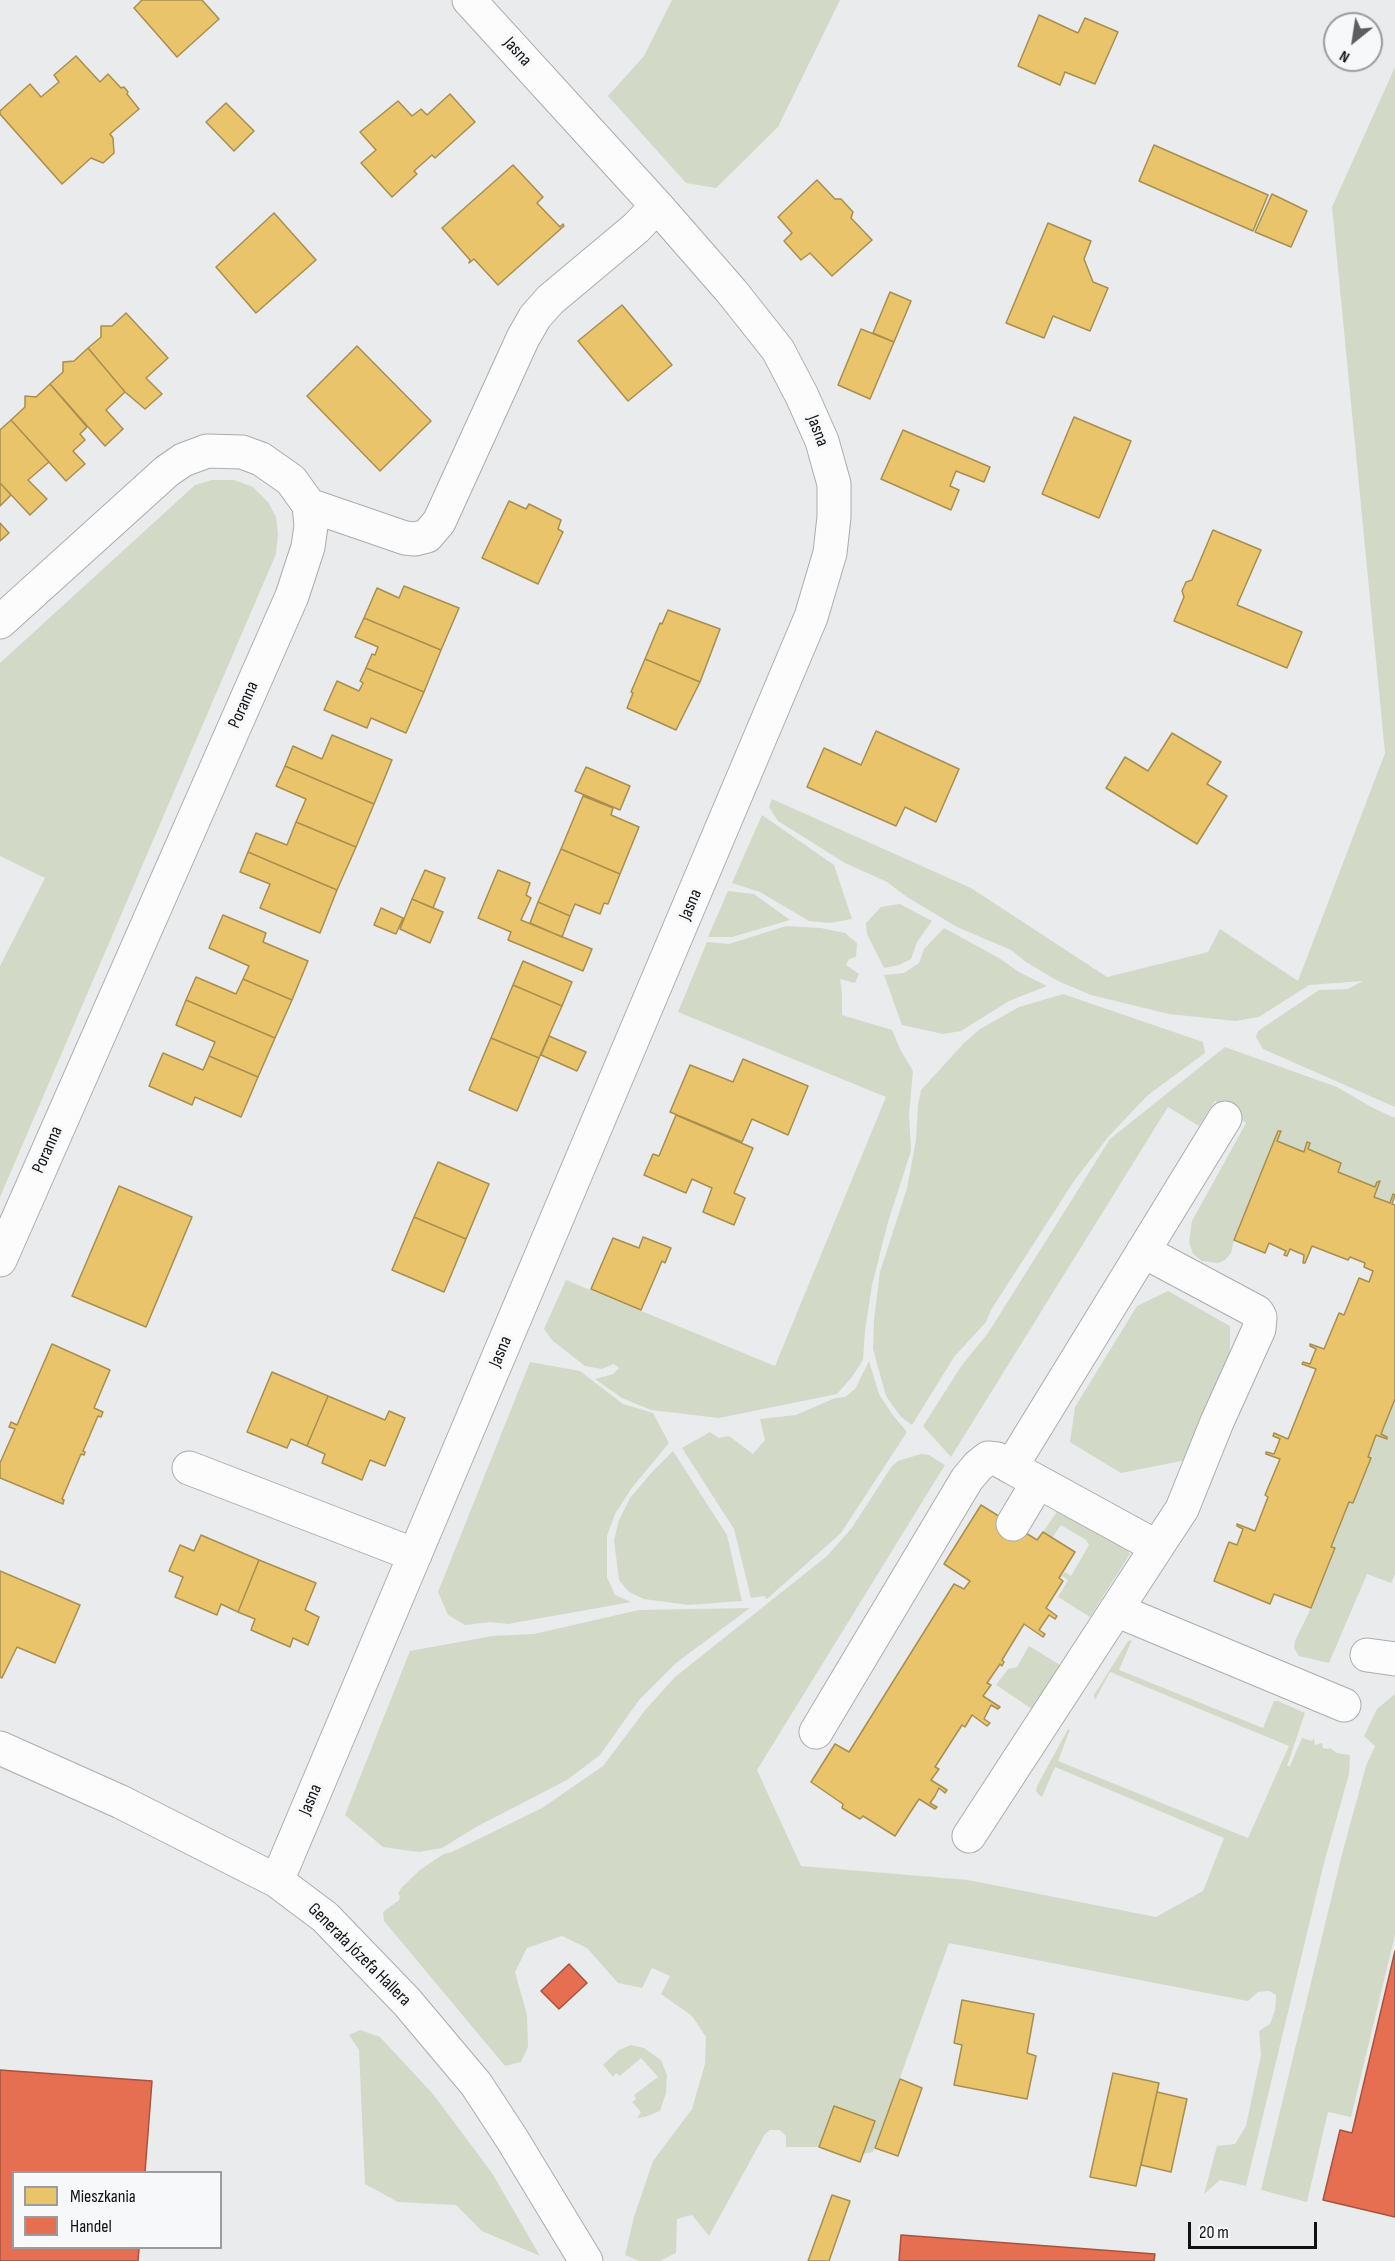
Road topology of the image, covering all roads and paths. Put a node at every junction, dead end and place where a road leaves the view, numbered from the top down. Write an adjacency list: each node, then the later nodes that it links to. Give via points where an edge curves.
1 (470, 0): 2 (street, Jasna)
2 (657, 206): 3 (street, via 535,317 439,522 427,536 405,538); 12 (street, Jasna, via 778,350 802,396 822,441 834,484 830,553 811,617)
3 (309, 505): 4 (street, via 291,480 261,459 242,452 207,451 183,460); 7 (street, Poranna, via 308,547 292,596)
4 (0, 622)
5 (1225, 1118): 6 (street)
6 (1143, 1251): 9 (street); 11 (street, via 1260,1317 1259,1329 1182,1509)
7 (0, 1260)
8 (189, 1468): 12 (street)
9 (1025, 1474): 10 (street); 11 (street); 15 (street, via 988,1458 967,1479)
10 (1013, 1524)
11 (1157, 1547): 13 (street)
12 (415, 1555): 18 (street, Jasna)
13 (1116, 1610): 14 (street); 17 (street)
14 (1344, 1705)
15 (816, 1732)
16 (0, 1748): 18 (street, Generała Józefa Hallera, via 121,1802)
17 (969, 1836)
18 (277, 1881): 19 (street, Generała Józefa Hallera, via 348,1939 455,2058 495,2112)
19 (586, 2261)

